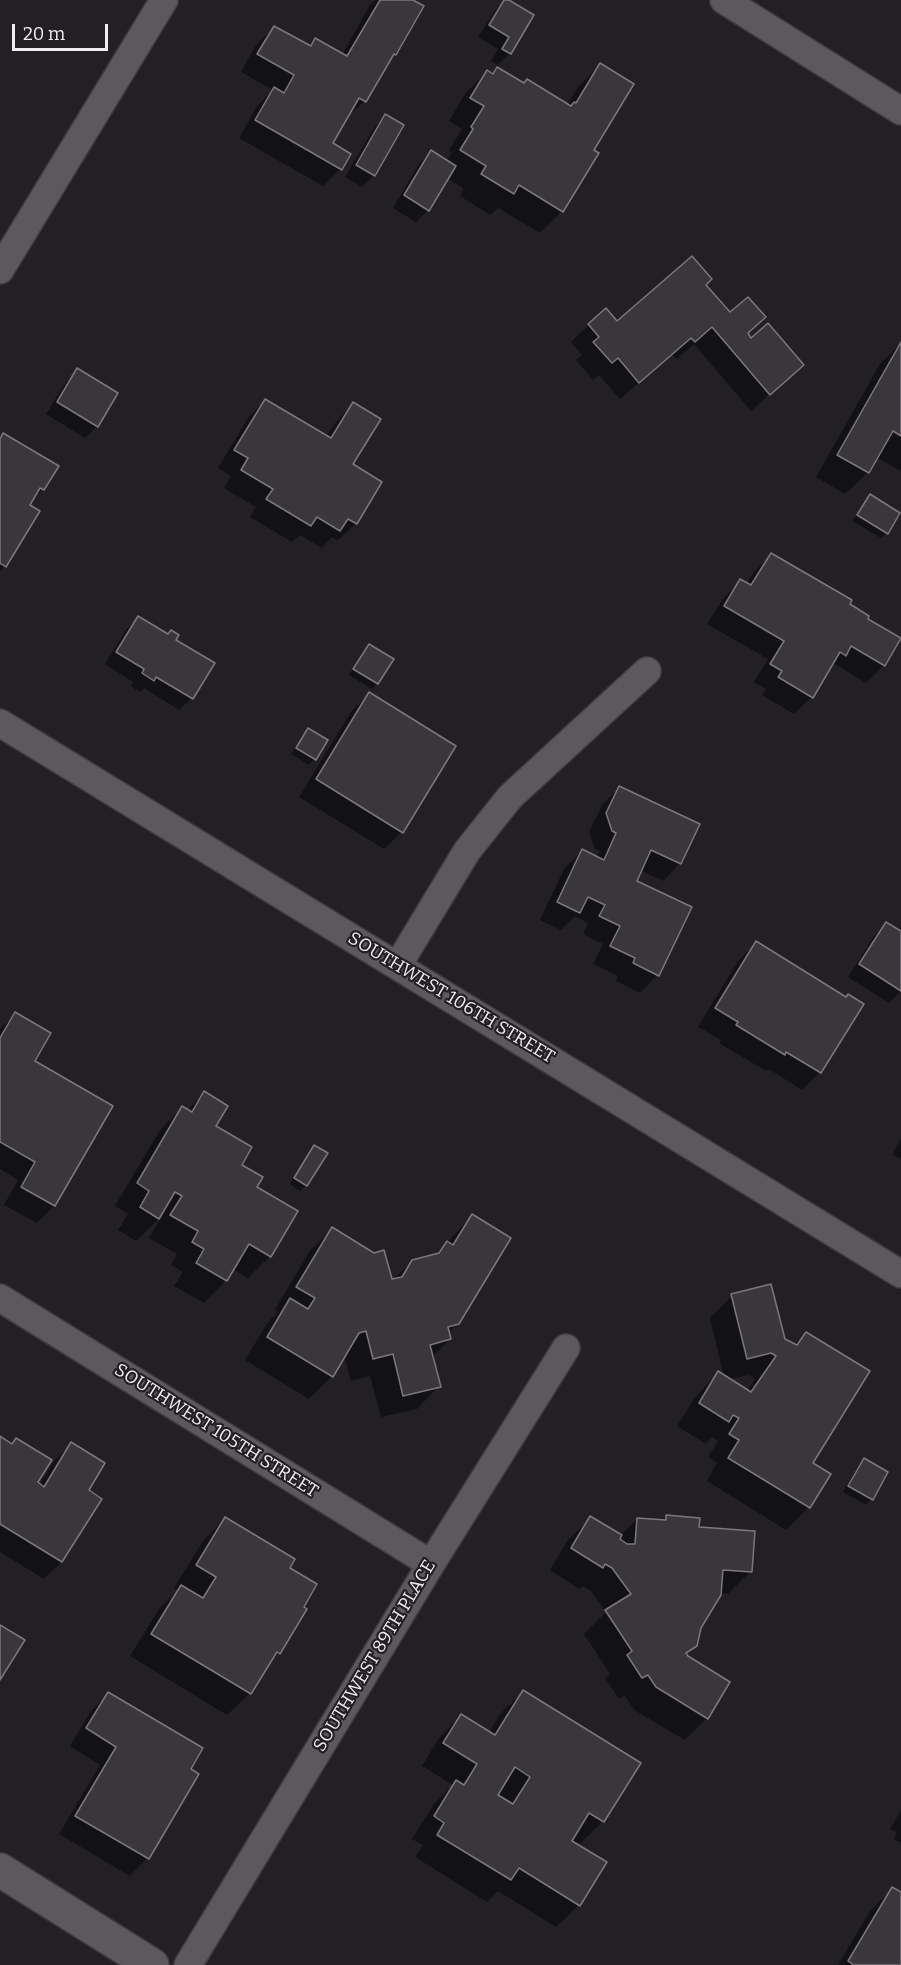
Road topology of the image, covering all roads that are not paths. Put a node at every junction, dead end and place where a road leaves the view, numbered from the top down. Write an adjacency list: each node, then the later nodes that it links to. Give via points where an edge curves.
1 (164, 0): 4 (street)
2 (724, 0): 3 (street)
3 (901, 111)
4 (0, 270)
5 (647, 671): 7 (street, via 510,797 467,851)
6 (0, 723): 7 (street, SOUTHWEST 106TH STREET)
7 (398, 965): 8 (street, SOUTHWEST 106TH STREET)
8 (901, 1274)
9 (0, 1298): 11 (street, SOUTHWEST 105TH STREET)
10 (566, 1348): 11 (street, SOUTHWEST 89TH PLACE)
11 (431, 1564): 14 (street, SOUTHWEST 89TH PLACE)
12 (0, 1870): 13 (street)
13 (152, 1965)
14 (189, 1965)

